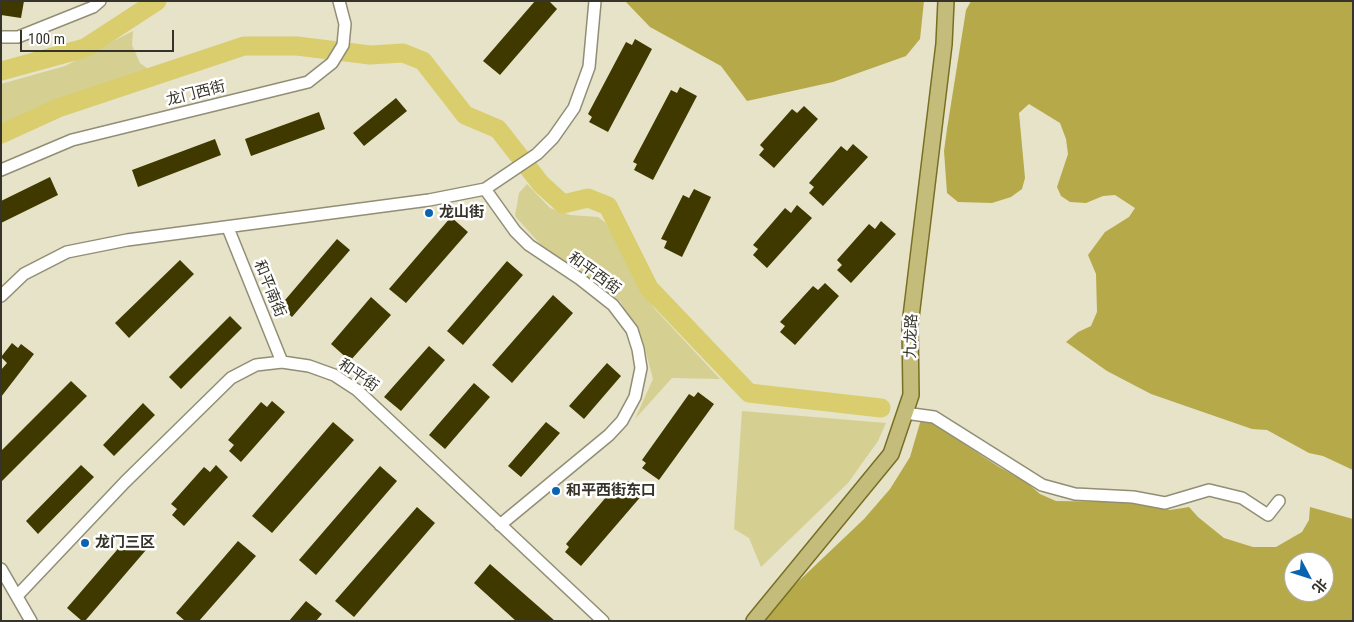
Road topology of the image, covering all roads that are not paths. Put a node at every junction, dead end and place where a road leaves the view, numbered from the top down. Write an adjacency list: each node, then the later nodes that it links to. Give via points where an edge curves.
1 (100, 1): 5 (street, via 18,37)
2 (339, 1): 6 (street, 龙门西街, via 345,24 343,45 332,63 308,82 72,140)
3 (595, 1): 7 (street, via 589,67 574,108 537,154)
4 (946, 1): 11 (main road, 九龙路, via 944,44 910,325 911,395)
5 (1, 37)
6 (1, 170)
7 (485, 189): 8 (street); 13 (street, 和平西街, via 529,245 614,305 632,330 641,368 635,397 622,421)
8 (228, 228): 9 (street, via 127,240 67,252 24,274); 10 (street, 和平南街)
9 (1, 296)
10 (282, 362): 13 (street, 和平街, via 309,366 334,375 357,390); 15 (street, 和平街, via 256,365 231,378 125,482)
11 (905, 414): 12 (street, via 934,417 1042,485 1075,494 1133,497 1165,503 1209,490 1242,498 1268,515); 18 (main road, 九龙路, via 891,454)
12 (1279, 501)
13 (500, 525): 17 (street, 和平街)
14 (1, 569): 15 (street)
15 (17, 596): 16 (street)
16 (31, 621)
17 (603, 621)
18 (754, 621)

